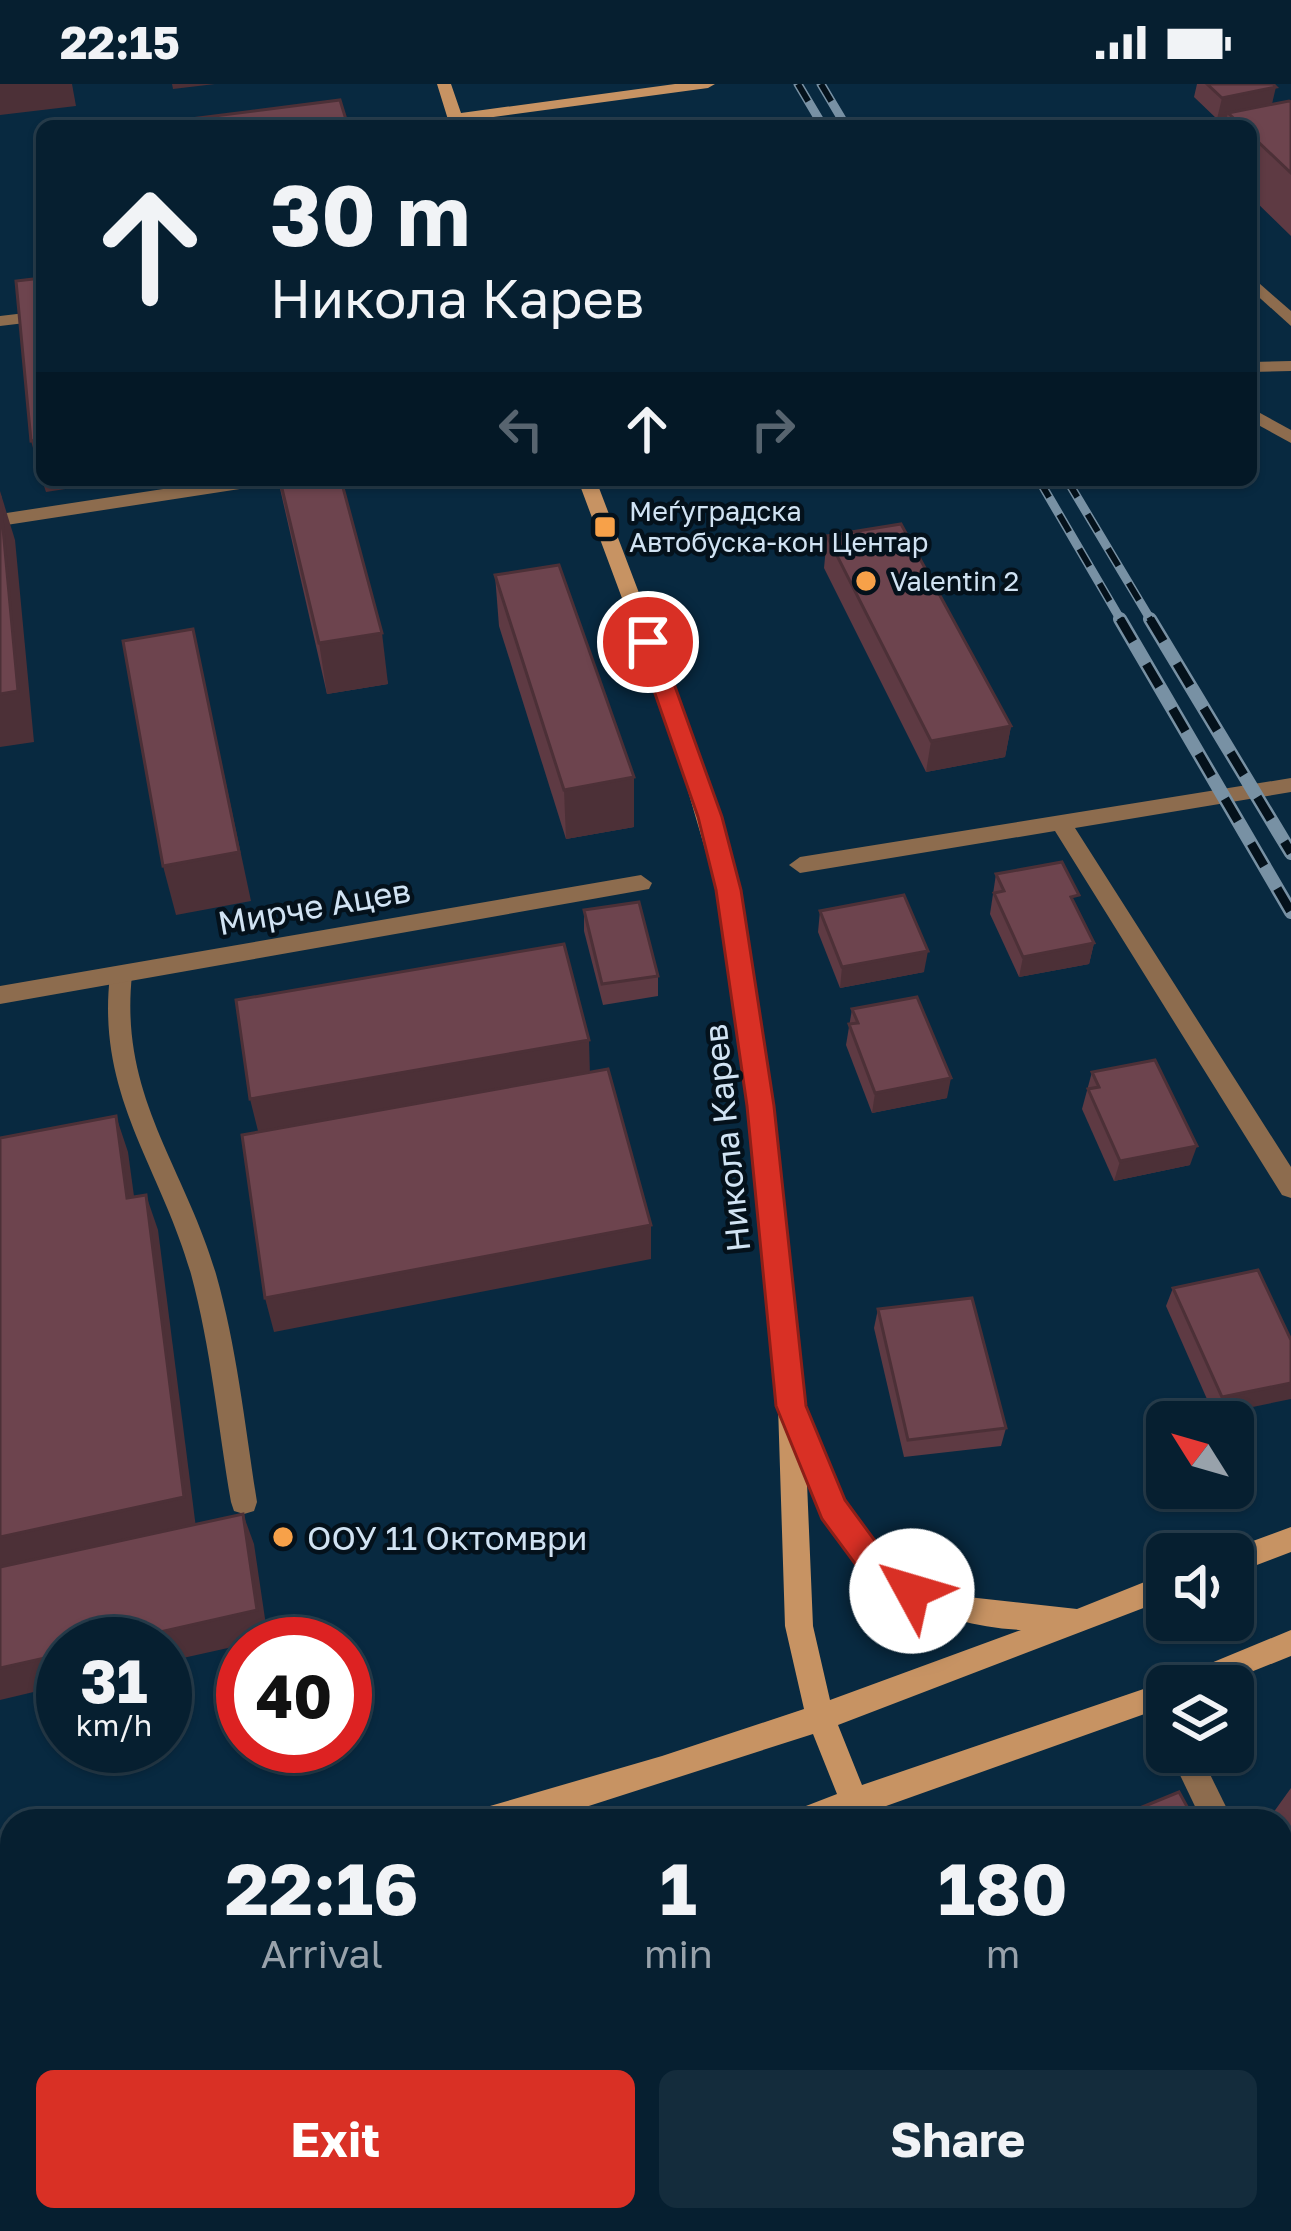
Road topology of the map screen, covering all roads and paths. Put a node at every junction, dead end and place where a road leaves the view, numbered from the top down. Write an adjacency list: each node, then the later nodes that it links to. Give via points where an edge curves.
1 (443, 84): 4 (street)
2 (708, 84): 5 (street)
3 (1291, 111): 6 (street)
4 (456, 120)
5 (464, 120)
6 (1248, 120)
7 (1257, 287): 9 (street)
8 (36, 317): 10 (street)
9 (1291, 321)
10 (0, 322)
11 (1291, 366): 12 (street)
12 (1257, 367)
13 (1257, 417): 14 (street)
14 (1291, 438)
15 (220, 486): 17 (street)
16 (589, 486): 25 (street, Никола Карев, via 677,718 728,890 758,1082)
17 (0, 520)
18 (1291, 785): 19 (street)
19 (1063, 824): 20 (street); 24 (street)
20 (800, 865)
21 (640, 883): 22 (street, Мирче Ацев)
22 (122, 975): 23 (street, Мирче Ацев); 26 (street, via 117,1004 127,1082 203,1274)
23 (0, 994)
24 (1291, 1188)
25 (791, 1406): 30 (street, via 833,1509 867,1555 912,1591 974,1613); 34 (street, Никола Карев, via 799,1626)
26 (244, 1502)
27 (1291, 1539): 28 (street)
28 (1254, 1553)
29 (1146, 1595): 30 (street)
30 (1088, 1618): 34 (street)
31 (1291, 1643): 32 (street)
32 (1242, 1665)
33 (1146, 1707): 38 (street)
34 (820, 1717): 36 (street); 37 (street, Никола Карев)
35 (1194, 1773): 39 (street)
36 (535, 1809)
37 (858, 1809)
38 (867, 1809)
39 (1212, 1809)

